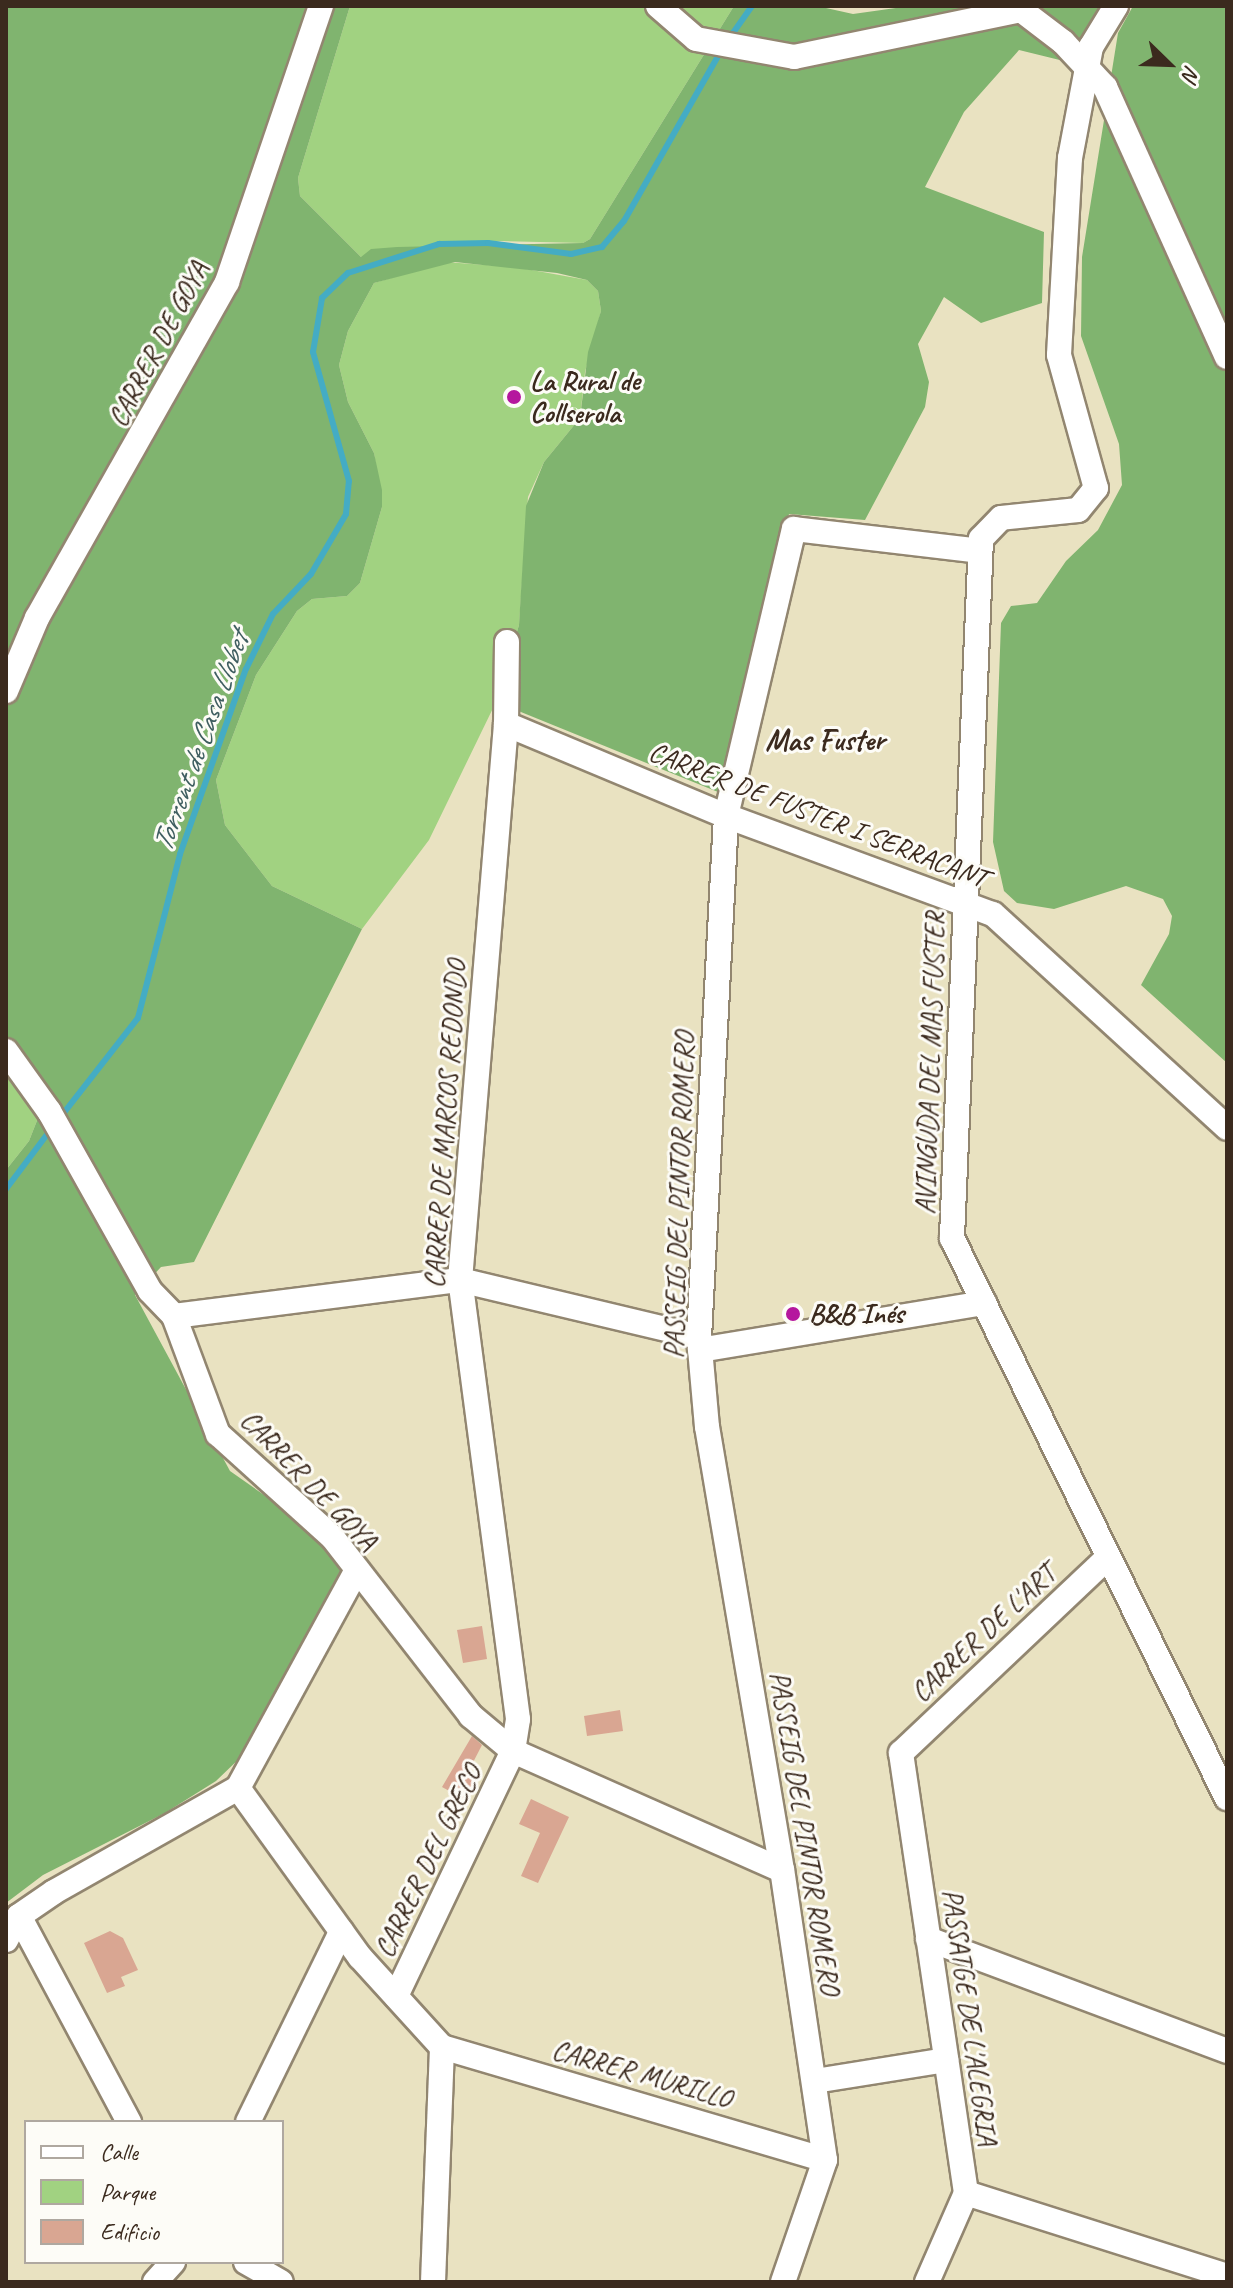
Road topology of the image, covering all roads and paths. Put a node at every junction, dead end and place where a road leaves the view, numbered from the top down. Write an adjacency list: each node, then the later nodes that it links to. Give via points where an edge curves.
1 (321, 6): 8 (street, CARRER DE GOYA, via 227,282 37,618)
2 (658, 6): 4 (street, via 696,39 794,57 1021,10)
3 (1116, 6): 4 (street, via 1091,47)
4 (1087, 66): 5 (street, via 1105,87); 6 (street, AVINGUDA DEL MAS FUSTER, via 1070,158 1059,355 1096,488 1078,510 1001,518 981,539)
5 (1227, 357)
6 (980, 551): 10 (street, PASSEIG DEL PINTOR ROMERO, via 794,529); 11 (street, AVINGUDA DEL MAS FUSTER)
7 (507, 642): 9 (street, CARRER DE MARCOS REDONDO)
8 (6, 691)
9 (506, 724): 10 (street, CARRER DE FUSTER I SERRACANT); 14 (street, CARRER DE MARCOS REDONDO)
10 (726, 816): 11 (street, CARRER DE FUSTER I SERRACANT); 17 (street, PASSEIG DEL PINTOR ROMERO)
11 (966, 906): 13 (street, CARRER DE FUSTER I SERRACANT, via 993,914); 15 (street, AVINGUDA DEL MAS FUSTER, via 952,1238)
12 (6, 1051): 16 (street, CARRER DE GOYA, via 49,1111 150,1291)
13 (1227, 1128)
14 (460, 1280): 16 (street); 17 (street); 20 (street, CARRER DE MARCOS REDONDO, via 518,1719)
15 (984, 1303): 17 (street); 18 (street, AVINGUDA DEL MAS FUSTER)
16 (174, 1316): 19 (street, CARRER DE GOYA, via 218,1434 333,1538)
17 (700, 1344): 24 (street, PASSEIG DEL PINTOR ROMERO, via 707,1427)
18 (1107, 1558): 21 (street, CARRER DE L'ART); 23 (street, AVINGUDA DEL MAS FUSTER, via 1212,1759)
19 (357, 1570): 20 (street, CARRER DE GOYA, via 471,1716); 22 (street)
20 (513, 1751): 24 (street, CARRER DE GOYA); 29 (street, CARRER DEL GRECO)
21 (901, 1753): 27 (street, PASSATGE DE L'ALEGRIA)
22 (238, 1788): 25 (street); 26 (street)
23 (1227, 1798)
24 (782, 1870): 33 (street, PASSEIG DEL PINTOR ROMERO)
25 (19, 1916): 28 (street); 34 (street)
26 (341, 1932): 29 (street); 35 (street)
27 (928, 1939): 31 (street); 32 (street, PASSATGE DE L'ALEGRIA)
28 (6, 1940)
29 (396, 1996): 30 (street)
30 (442, 2047): 36 (street, CARRER MURILLO); 43 (street)
31 (1227, 2051)
32 (946, 2060): 33 (street); 37 (street, PASSATGE DE L'ALEGRIA)
33 (815, 2081): 36 (street, PASSEIG DEL PINTOR ROMERO)
34 (128, 2120)
35 (249, 2120)
36 (825, 2160): 44 (street, PASSEIG DEL PINTOR ROMERO)
37 (966, 2193): 40 (street); 45 (street)
38 (171, 2264): 41 (street)
39 (250, 2264): 42 (street)
40 (1227, 2276)
41 (155, 2282)
42 (281, 2282)
43 (433, 2282)
44 (783, 2282)
45 (927, 2282)

